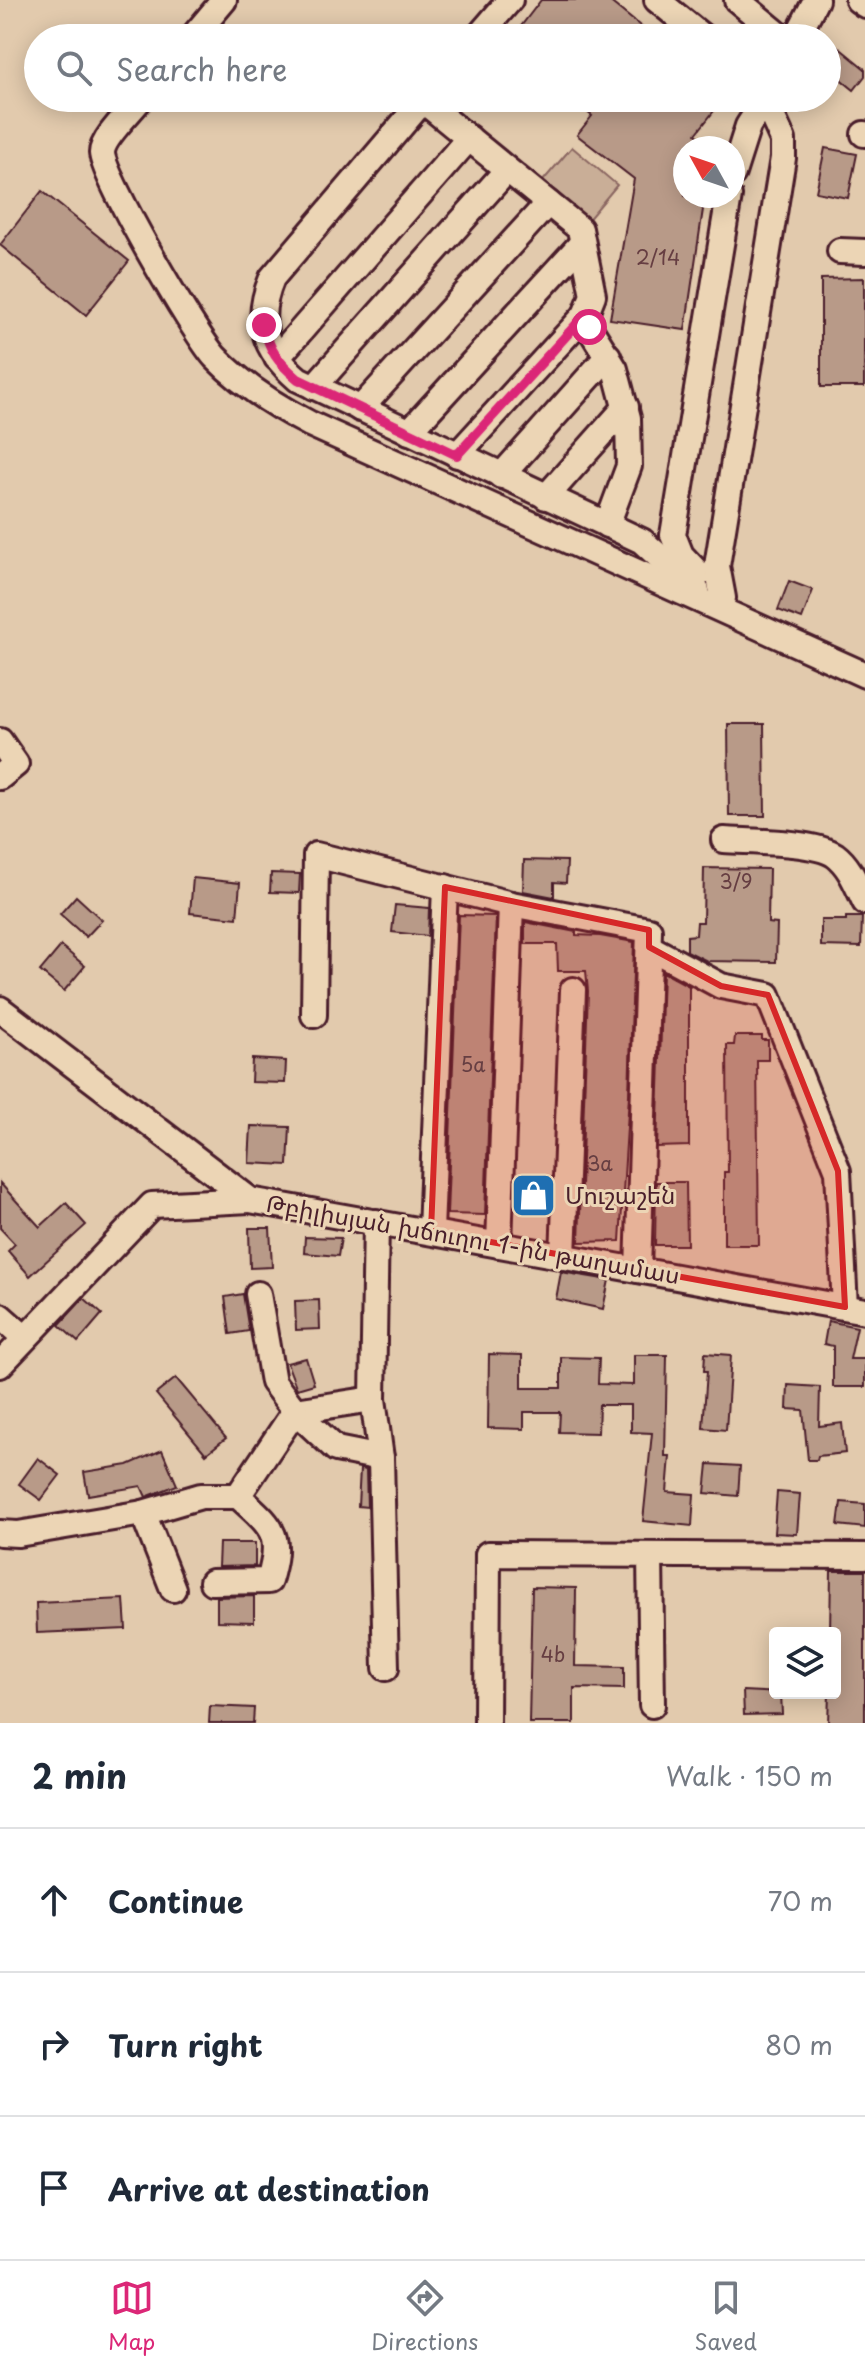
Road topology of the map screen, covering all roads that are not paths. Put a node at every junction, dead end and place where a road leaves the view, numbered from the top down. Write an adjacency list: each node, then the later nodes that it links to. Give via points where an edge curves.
1 (224, 0): 8 (street)
2 (510, 0): 9 (street)
3 (657, 0): 10 (street)
4 (737, 0): 11 (street)
5 (858, 0): 7 (street)
6 (807, 4): 12 (street)
7 (865, 5)
8 (204, 24)
9 (489, 24)
10 (687, 24)
11 (766, 24)
12 (801, 24)
13 (129, 112): 37 (street, via 102,152 113,185 205,345 256,393 310,424)
14 (413, 112): 28 (street, via 272,278 263,316 267,344)
15 (439, 112): 19 (street)
16 (757, 112): 18 (street)
17 (771, 112): 37 (street, via 783,140 783,158 717,566)
18 (745, 136)
19 (469, 138): 20 (street); 28 (street)
20 (507, 170): 21 (street); 29 (street)
21 (548, 203): 23 (street, via 580,229); 31 (street)
22 (727, 208): 37 (street, via 673,535 681,555)
23 (582, 243): 26 (street, via 593,295); 32 (street)
24 (840, 251): 25 (street)
25 (865, 252)
26 (585, 315): 27 (street); 33 (street)
27 (608, 356): 30 (street); 34 (street)
28 (277, 358): 29 (street)
29 (314, 387): 31 (street)
30 (626, 407): 35 (street); 36 (street, via 629,466)
31 (360, 409): 32 (street)
32 (409, 432): 33 (street)
33 (457, 455): 34 (street)
34 (501, 476): 35 (street)
35 (546, 497): 36 (street)
36 (607, 525): 37 (street, via 642,541)
37 (717, 602): 38 (street)
38 (865, 675)
39 (0, 741): 40 (street, via 16,764)
40 (0, 777)
41 (724, 840): 43 (street, via 807,846 834,854)
42 (445, 887): 44 (street); 48 (street, via 316,855); 51 (street)
43 (865, 902)
44 (511, 904): 45 (street, via 649,930); 52 (street)
45 (649, 947): 54 (street); 56 (street, via 721,986 768,995 838,1171)
46 (573, 990): 53 (street)
47 (0, 1009): 49 (street, Թբիլիսյան խճուղու 1-ին թաղամաս)
48 (314, 1015)
49 (250, 1200): 50 (street, Թբիլիսյան խճուղու 1-ին թաղամաս); 58 (street, via 152,1205)
50 (376, 1222): 51 (street, Թբիլիսյան խճուղու 1-ին թաղամաս); 60 (street)
51 (431, 1231): 52 (street, Թբիլիսյան խճուղու 1-ին թաղամաս)
52 (499, 1245): 53 (street, Թբիլիսյան խճուղու 1-ին թաղամաս)
53 (563, 1257): 54 (street, Թբիլիսյան խճուղու 1-ին թաղամաս)
54 (638, 1270): 56 (street, Թբիլիսյան խճուղու 1-ին թաղամաս)
55 (258, 1294): 61 (street, via 273,1382)
56 (855, 1309)
57 (0, 1316): 58 (street)
58 (25, 1338): 59 (street)
59 (0, 1365)
60 (373, 1399): 61 (street); 62 (street)
61 (295, 1411): 62 (street, via 336,1449); 63 (street)
62 (381, 1458): 70 (street)
63 (238, 1496): 64 (street, via 201,1496); 68 (street, via 272,1527 276,1556 269,1581)
64 (143, 1513): 65 (street); 69 (street)
65 (0, 1533)
66 (650, 1555): 67 (street); 71 (street); 72 (street, via 488,1554)
67 (865, 1556)
68 (212, 1582)
69 (173, 1589)
70 (386, 1668)
71 (652, 1705)
72 (487, 1723)

